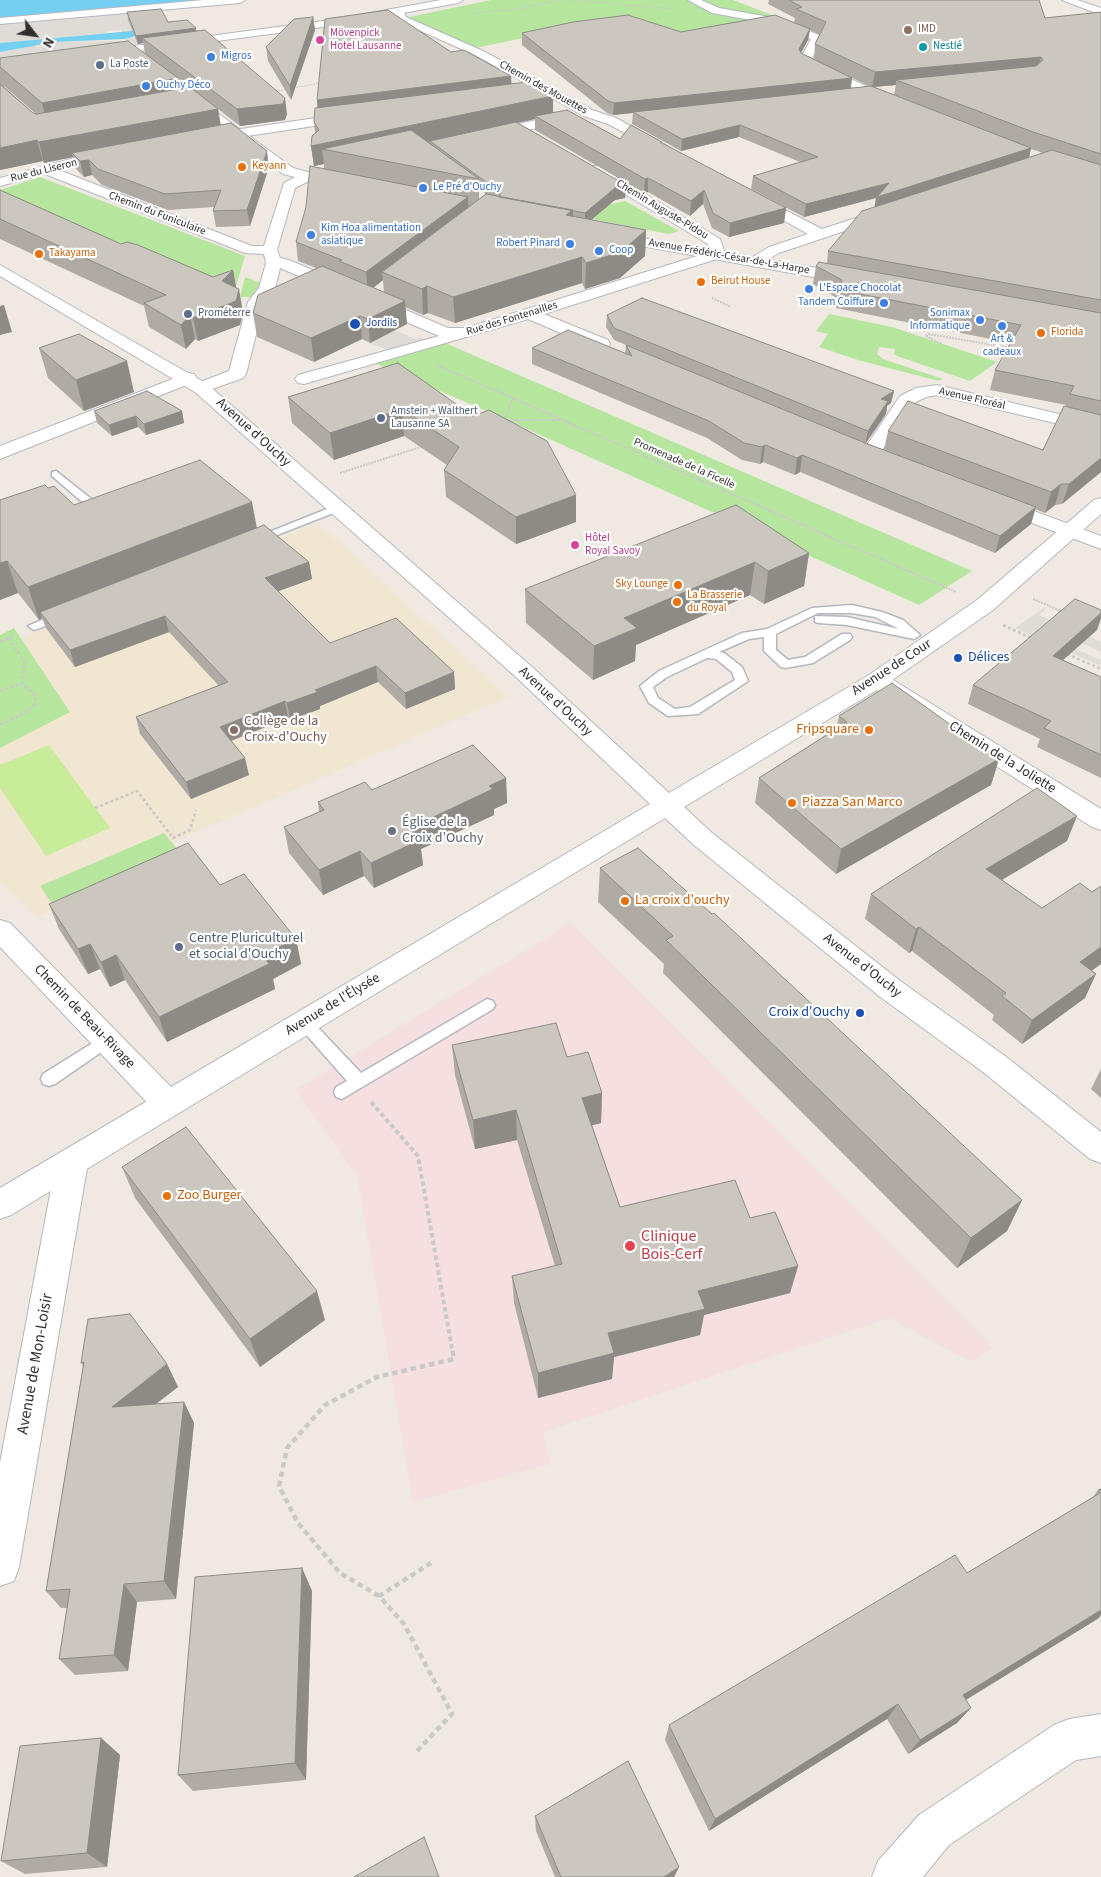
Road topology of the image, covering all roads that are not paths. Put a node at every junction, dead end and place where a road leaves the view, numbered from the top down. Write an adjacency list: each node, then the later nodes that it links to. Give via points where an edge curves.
1 (240, 0): 7 (street)
2 (458, 0): 5 (street)
3 (693, 0): 14 (street, via 716,11 776,21 817,38 805,61)
4 (1067, 0): 6 (street)
5 (399, 12): 8 (street); 13 (street, Chemin des Mouettes, via 402,19 479,53)
6 (1101, 12)
7 (0, 21)
8 (130, 50): 9 (street); 10 (street)
9 (91, 55)
10 (142, 59)
11 (897, 89): 14 (street)
12 (181, 90): 17 (street)
13 (551, 92): 16 (street); 20 (street, Chemin des Mouettes)
14 (869, 92): 15 (street); 19 (street)
15 (849, 94)
16 (526, 95)
17 (196, 101): 18 (street); 24 (street)
18 (180, 104)
19 (902, 105)
20 (588, 113): 23 (street, Chemin des Mouettes); 25 (street)
21 (364, 115): 24 (street)
22 (632, 119): 23 (street)
23 (612, 122): 28 (street, Chemin des Mouettes)
24 (236, 132): 26 (street); 32 (street, via 282,167)
25 (473, 138)
26 (193, 140)
27 (127, 153): 31 (street, Rue du Liseron)
28 (675, 154)
29 (579, 161): 39 (street, Chemin Auguste-Pidou, via 715,242)
30 (324, 168): 32 (street)
31 (47, 169): 33 (street, Rue du Liseron); 40 (street, Chemin du Funiculaire)
32 (303, 176): 34 (street); 40 (street, via 289,186)
33 (0, 182)
34 (361, 189)
35 (743, 192): 38 (street)
36 (903, 207): 38 (street)
37 (590, 232): 39 (street, Avenue Frédéric-César-de-La-Harpe)
38 (820, 234): 41 (street, via 774,250)
39 (718, 254): 41 (street, Avenue Frédéric-César-de-La-Harpe); 44 (street, Rue des Fontenailles)
40 (272, 257): 45 (street, Chemin du Funiculaire, via 377,295 446,332); 48 (street, via 267,289 256,302 237,374)
41 (756, 261): 43 (street, Avenue Frédéric-César-de-La-Harpe)
42 (0, 270): 48 (street, Avenue d'Ouchy)
43 (868, 282)
44 (529, 314): 45 (street, Rue des Fontenailles); 46 (street)
45 (468, 333): 47 (street, Rue des Fontenailles)
46 (621, 352)
47 (304, 379)
48 (195, 383): 51 (street); 58 (street, Avenue d'Ouchy)
49 (1101, 429): 52 (street, Avenue Floréal, via 938,390 922,392 906,400)
50 (852, 446): 52 (street)
51 (0, 453)
52 (870, 454): 53 (street)
53 (888, 460)
54 (56, 474): 56 (lane)
55 (985, 498): 59 (street)
56 (91, 504)
57 (1101, 504): 59 (street, Avenue de Cour)
58 (337, 508): 60 (lane); 69 (street, Avenue d'Ouchy, via 524,672)
59 (1070, 531): 61 (street); 66 (street, Avenue de Cour, via 985,605)
60 (244, 544)
61 (1101, 544)
62 (71, 612): 63 (lane)
63 (34, 626)
64 (770, 632): 65 (lane, via 770,651 785,664 809,660); 66 (lane, via 794,621 826,619 848,621); 67 (lane, via 746,636)
65 (846, 637)
66 (922, 639): 68 (street, Avenue de Cour)
67 (705, 654): 67 (lane, via 646,686 653,700 673,713 693,711 742,681 738,670 720,656)
68 (877, 680): 69 (street, Avenue de Cour); 70 (street, Chemin de la Joliette)
69 (666, 806): 73 (street, Avenue de l'Élysée); 77 (street, Avenue d'Ouchy, via 703,840 888,988 994,1064)
70 (1101, 821)
71 (0, 930): 74 (street, Chemin de Beau-Rivage)
72 (487, 1005): 73 (lane, via 352,1086)
73 (303, 1022): 76 (street, Avenue de l'Élysée)
74 (107, 1040): 75 (lane); 76 (street, Chemin de Beau-Rivage)
75 (49, 1079)
76 (168, 1104): 78 (street, Avenue de l'Élysée)
77 (1101, 1150)
78 (72, 1162): 79 (street, Avenue de l'Élysée); 80 (street, Avenue de Mon-Loisir)
79 (0, 1205)
80 (0, 1567)
81 (1101, 1735): 82 (street, via 1069,1740 934,1830)
82 (894, 1877)

